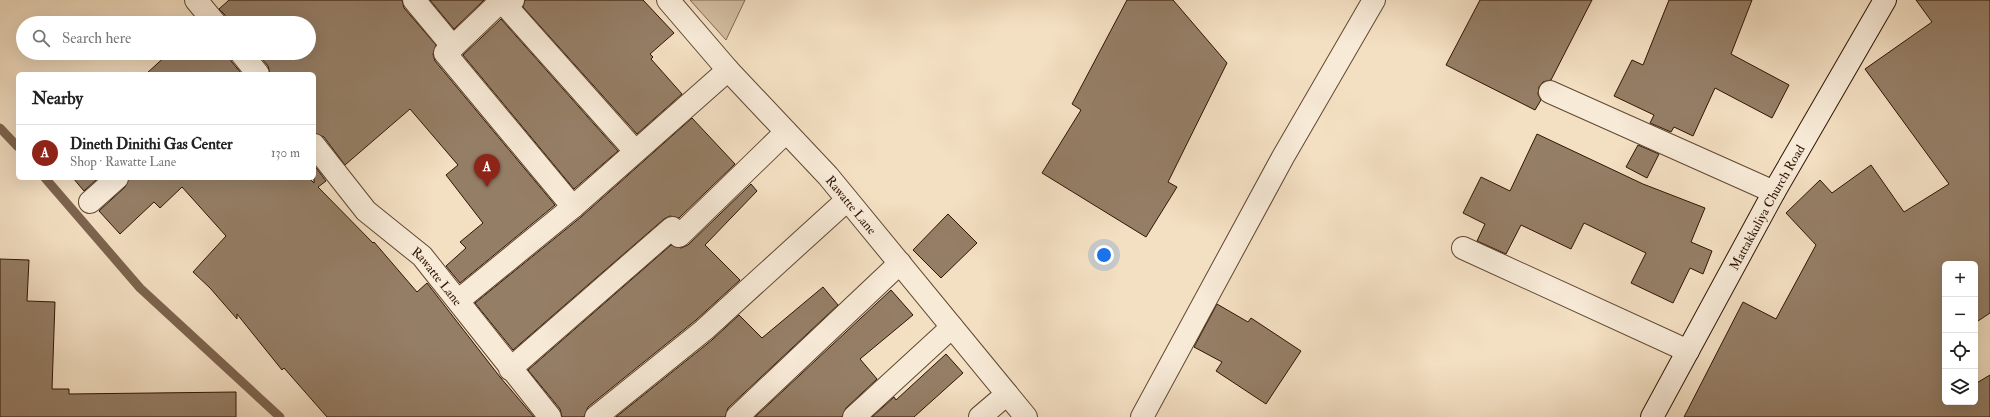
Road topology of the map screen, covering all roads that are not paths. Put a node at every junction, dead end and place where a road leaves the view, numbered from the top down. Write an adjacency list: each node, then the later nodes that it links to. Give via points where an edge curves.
1 (196, 0): 7 (street)
2 (414, 0): 8 (street)
3 (668, 0): 9 (street, Rawatte Lane)
4 (1374, 0): 32 (street, via 1283,157)
5 (1885, 0): 15 (street, Mattakkuliya Church Road)
6 (510, 3): 8 (street, via 502,0); 13 (street)
7 (209, 16)
8 (453, 47): 18 (street, via 445,53)
9 (728, 70): 11 (street, Rawatte Lane); 13 (street)
10 (1550, 92): 15 (street)
11 (786, 132): 16 (street, Rawatte Lane); 24 (street, via 679,236 672,228)
12 (316, 148): 21 (street, Rawatte Lane, via 366,211 422,256)
13 (635, 151): 18 (street)
14 (115, 180): 17 (street)
15 (1774, 192): 23 (street, Mattakkuliya Church Road)
16 (847, 200): 20 (street, Rawatte Lane); 27 (street, via 704,330)
17 (90, 202)
18 (573, 207): 21 (street)
19 (1463, 248): 23 (street)
20 (900, 263): 22 (street, Rawatte Lane); 28 (street)
21 (459, 300): 24 (street, Rawatte Lane)
22 (952, 327): 25 (street, Rawatte Lane); 29 (street)
23 (1688, 351): 33 (street, Mattakkuliya Church Road)
24 (510, 369): 26 (street, Rawatte Lane)
25 (1006, 394): 30 (street); 31 (street, Rawatte Lane)
26 (550, 417)
27 (596, 417)
28 (737, 417)
29 (854, 417)
30 (980, 417)
31 (1026, 417)
32 (1142, 417)
33 (1652, 417)

